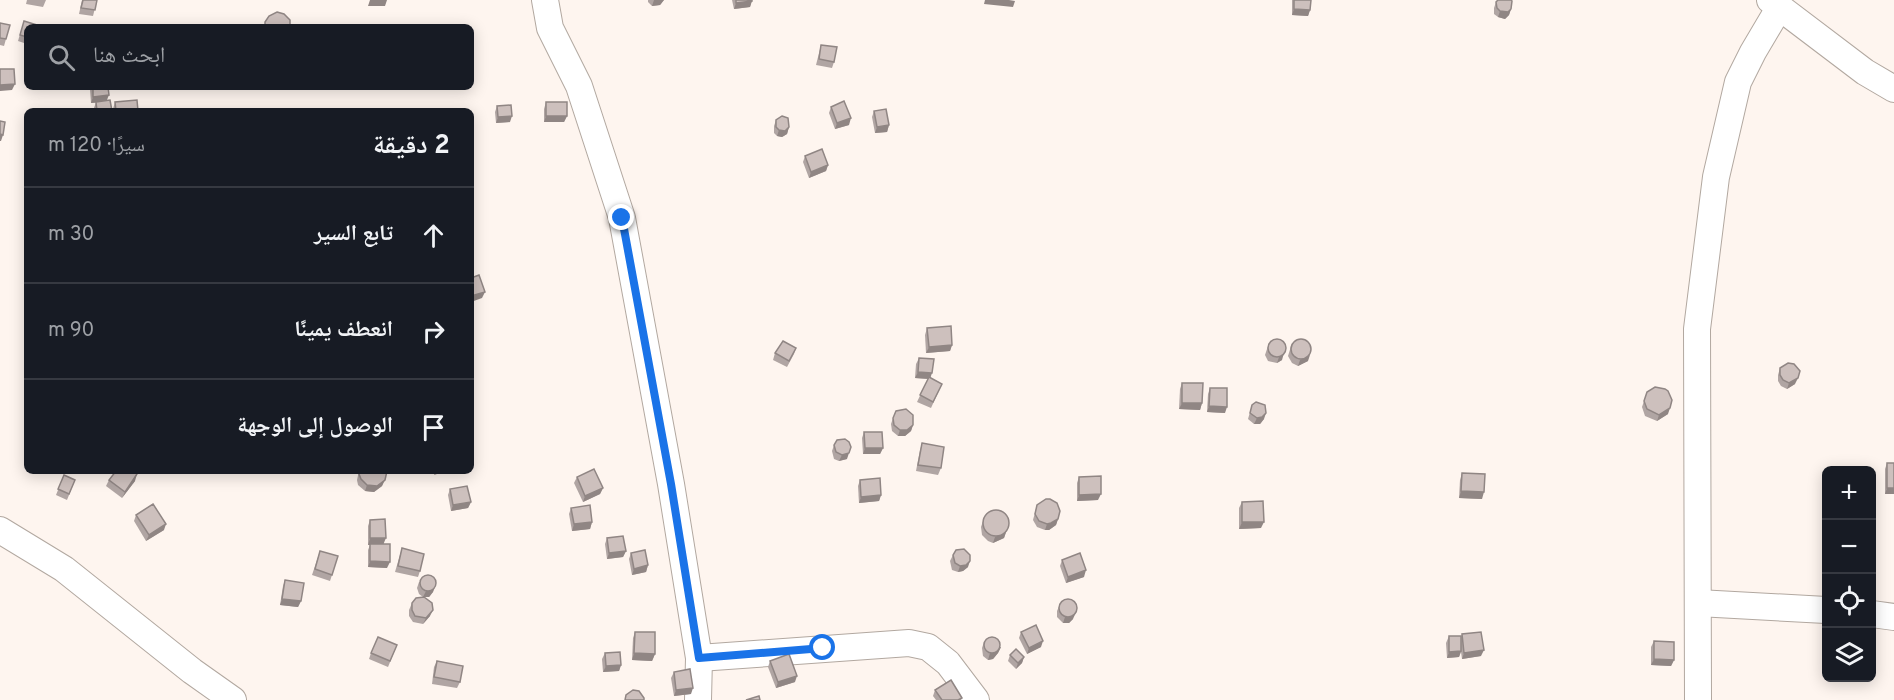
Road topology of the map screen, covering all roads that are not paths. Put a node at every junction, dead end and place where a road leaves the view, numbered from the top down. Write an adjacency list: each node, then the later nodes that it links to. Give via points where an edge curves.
1 (545, 0): 9 (street, via 550,28 579,86 622,218)
2 (1775, 4): 3 (street, via 1865,72); 5 (street, via 1738,82 1716,177 1697,329)
3 (1894, 89)
4 (0, 530): 10 (street, via 64,569)
5 (1698, 603): 6 (street); 13 (street)
6 (1822, 610)
7 (1876, 615): 8 (street)
8 (1894, 617)
9 (699, 658): 11 (street); 12 (street, via 909,643 928,647 948,663)
10 (233, 700)
11 (698, 700)
12 (976, 700)
13 (1698, 700)

